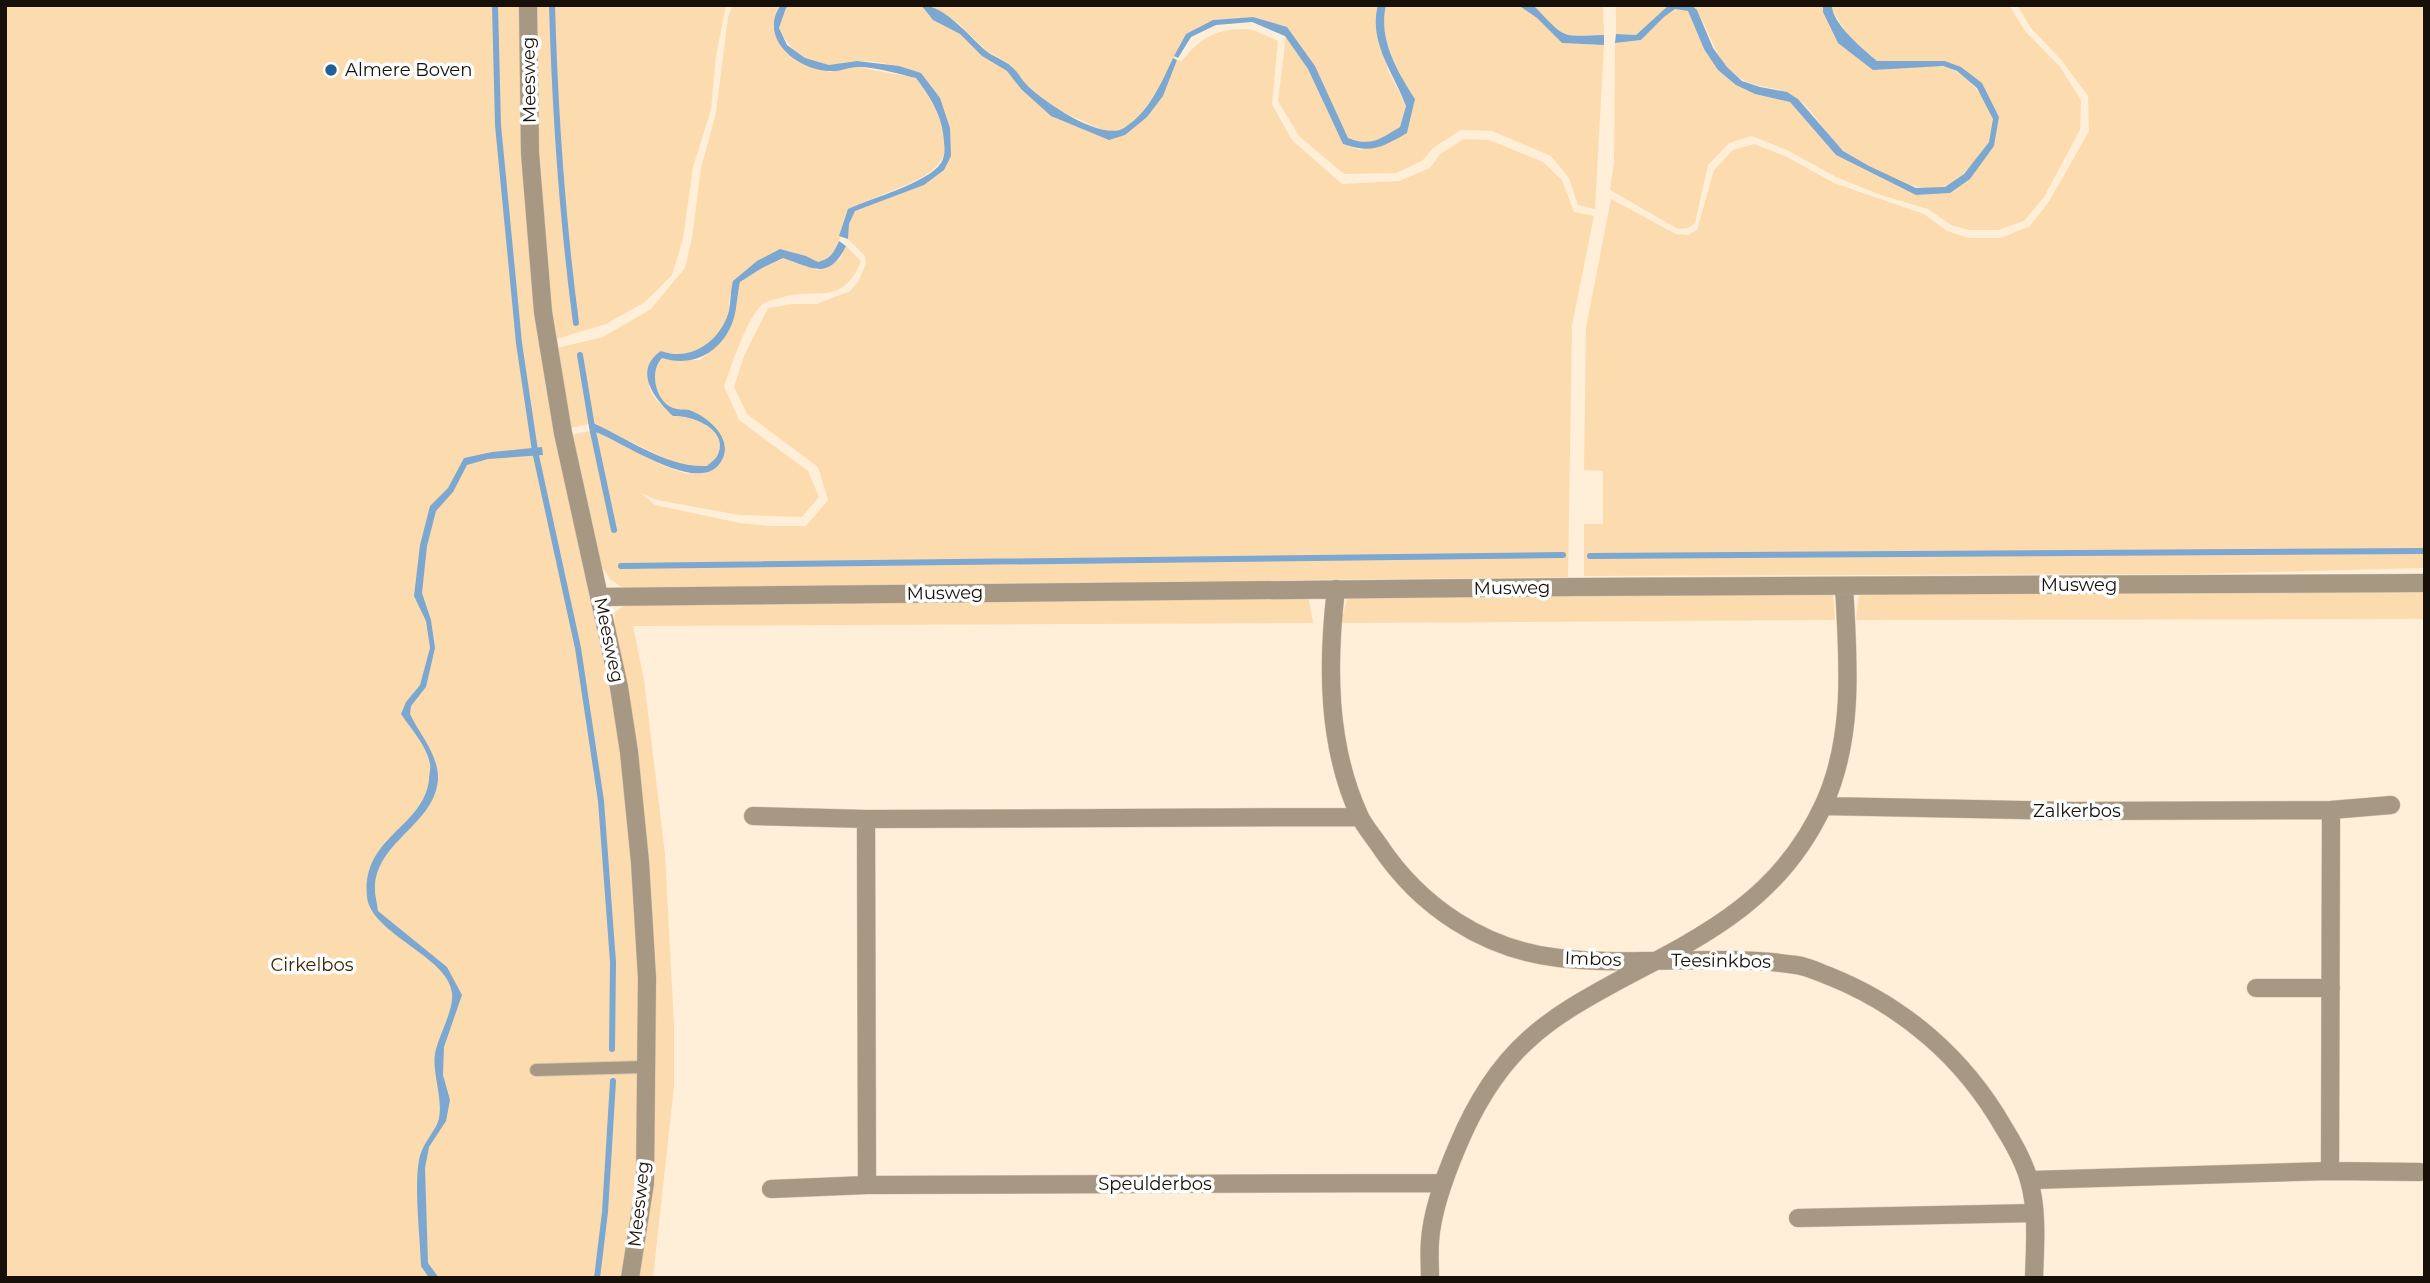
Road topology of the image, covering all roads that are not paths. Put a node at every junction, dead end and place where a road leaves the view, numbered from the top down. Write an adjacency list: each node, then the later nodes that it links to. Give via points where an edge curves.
1 (528, 5): 5 (street, Meesweg, via 530,153 543,312 563,433)
2 (2425, 583): 3 (street, Musweg)
3 (1844, 586): 4 (street, Musweg); 7 (street, via 1846,722 1836,774)
4 (1336, 589): 5 (street, Musweg); 10 (street, Imbos, via 1330,642 1333,716)
5 (600, 597): 15 (street, Meesweg, via 621,700 640,862 647,978)
6 (2391, 805): 8 (street, Zalkerbos)
7 (1824, 806): 8 (street, Zalkerbos); 12 (street, via 1790,860 1756,897 1727,921)
8 (2331, 810): 14 (street)
9 (753, 816): 11 (street)
10 (1360, 817): 11 (street); 12 (street, Imbos, via 1416,892 1460,925 1488,939 1557,958)
11 (866, 818): 21 (street)
12 (1659, 960): 19 (street, Teesinkbos, via 1744,959 1800,965 1851,985 1914,1023 1956,1060 1990,1103); 20 (street, Teesinkbos, via 1567,1010 1528,1039 1502,1068 1469,1119)
13 (2256, 988): 14 (street)
14 (2331, 988): 17 (street)
15 (644, 1067): 16 (lane); 25 (street, Meesweg, via 645,1183)
16 (536, 1070)
17 (2330, 1171): 18 (street); 19 (street)
18 (2420, 1172)
19 (2029, 1180): 23 (street, Teesinkbos)
20 (1443, 1183): 21 (street, Speulderbos); 26 (street, Teesinkbos, via 1430,1239)
21 (867, 1185): 22 (street, Speulderbos)
22 (771, 1189)
23 (2034, 1213): 24 (street); 27 (street, Teesinkbos)
24 (1798, 1218)
25 (630, 1278)
26 (1430, 1278)
27 (2034, 1278)

